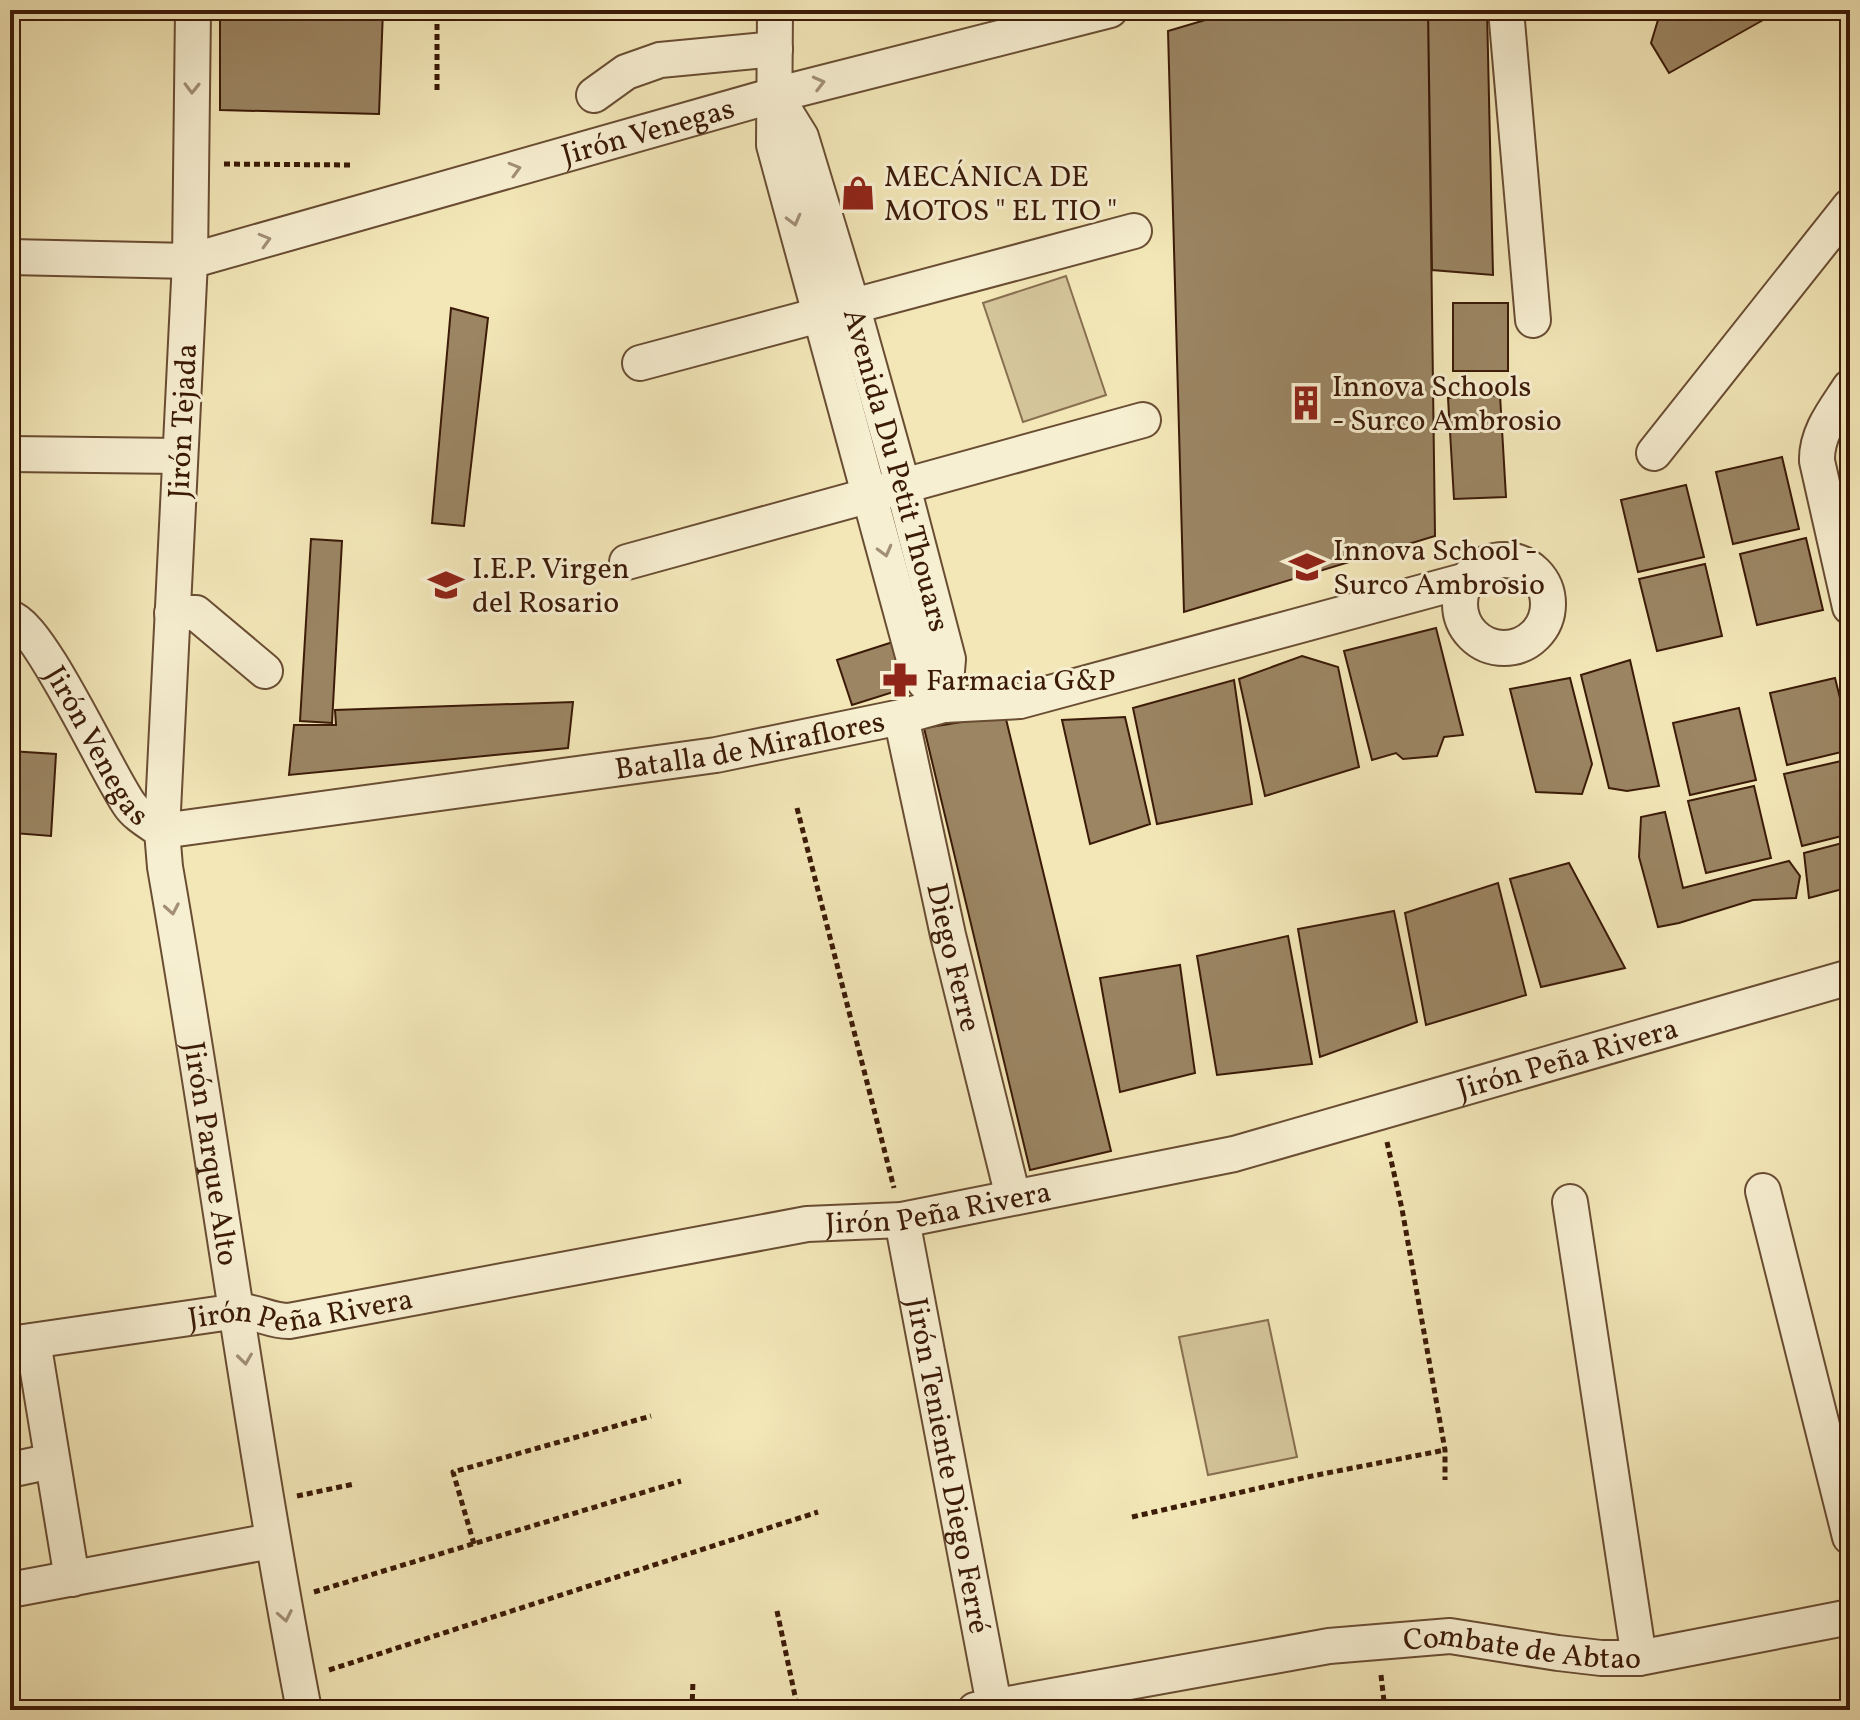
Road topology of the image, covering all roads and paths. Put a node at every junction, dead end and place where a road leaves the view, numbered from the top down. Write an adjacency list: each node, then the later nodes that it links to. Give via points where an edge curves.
1 (193, 10): 10 (street, Jirón Tejada, one-way to 10)
2 (437, 10): 7 (path)
3 (775, 10): 6 (street, Avenida Du Petit Thouars)
4 (1110, 10): 9 (street, Jirón Venegas, one-way to 4)
5 (1506, 10): 17 (street)
6 (775, 49): 8 (street, via 660,60 626,72); 9 (street, Avenida Du Petit Thouars)
7 (437, 90)
8 (594, 95)
9 (775, 95): 15 (street, Jirón Venegas, one-way to 9); 16 (street, Avenida Du Petit Thouars, via 774,145)
10 (192, 164): 11 (path); 15 (street, Jirón Tejada)
11 (351, 165)
12 (1850, 206): 21 (street)
13 (1134, 231): 16 (street)
14 (10, 257): 15 (street, Jirón Venegas)
15 (190, 261): 23 (street, Jirón Tejada)
16 (836, 309): 18 (street); 24 (street, Avenida Du Petit Thouars)
17 (1533, 320)
18 (640, 363)
19 (1849, 391): 27 (street, via 1816,449)
20 (1143, 420): 24 (street)
21 (1654, 453)
22 (10, 454): 23 (street)
23 (180, 456): 28 (street, Jirón Tejada)
24 (887, 492): 25 (street); 31 (street, Avenida Du Petit Thouars, via 918,674)
25 (627, 562)
26 (1467, 580): 31 (street, Batalla de Miraflores, via 1020,701)
27 (1850, 607)
28 (172, 613): 30 (street, via 196,613); 34 (street, Jirón Tejada)
29 (10, 618): 34 (street, Jirón Venegas, via 18,620 41,649 130,807)
30 (265, 671)
31 (944, 705): 32 (street, Batalla de Miraflores)
32 (901, 717): 34 (street, Batalla de Miraflores, via 716,755); 38 (street, Diego Ferre)
33 (797, 808): 40 (path)
34 (162, 831): 41 (street, Jirón Parque Alto, one-way to 41)
35 (1850, 977): 36 (street, Jirón Peña Rivera)
36 (1381, 1113): 38 (street, Jirón Peña Rivera, via 1234,1154); 44 (path)
37 (1763, 1191): 53 (street)
38 (1013, 1197): 40 (street, Jirón Peña Rivera)
39 (1570, 1202): 61 (street)
40 (902, 1220): 41 (street, Jirón Peña Rivera, via 807,1224 289,1321); 64 (street, Jirón Teniente Diego Ferré)
41 (238, 1311): 42 (street, Jirón Peña Rivera); 50 (street, Jirón Parque Alto, one-way to 50)
42 (21, 1343): 45 (street)
43 (651, 1416): 55 (path, via 453,1472)
44 (1445, 1450): 47 (path); 52 (path)
45 (52, 1461): 46 (street); 56 (street)
46 (10, 1470)
47 (1445, 1480)
48 (681, 1481): 55 (path)
49 (354, 1484): 50 (path)
50 (265, 1503): 54 (street, Jirón Parque Alto)
51 (818, 1512): 63 (path)
52 (1132, 1517)
53 (1850, 1537)
54 (271, 1541): 56 (street); 58 (street, Jirón Parque Alto)
55 (474, 1544): 58 (path)
56 (72, 1579): 57 (street)
57 (10, 1590)
58 (283, 1602): 63 (street, Jirón Parque Alto, one-way to 63)
59 (777, 1611): 66 (path)
60 (1850, 1617): 61 (street, Combate de Abtao)
61 (1639, 1658): 64 (street, Combate de Abtao, via 1558,1653 1450,1636 1329,1646)
62 (693, 1680): 65 (path)
63 (301, 1695)
64 (988, 1708)
65 (692, 1710)
66 (798, 1710)

